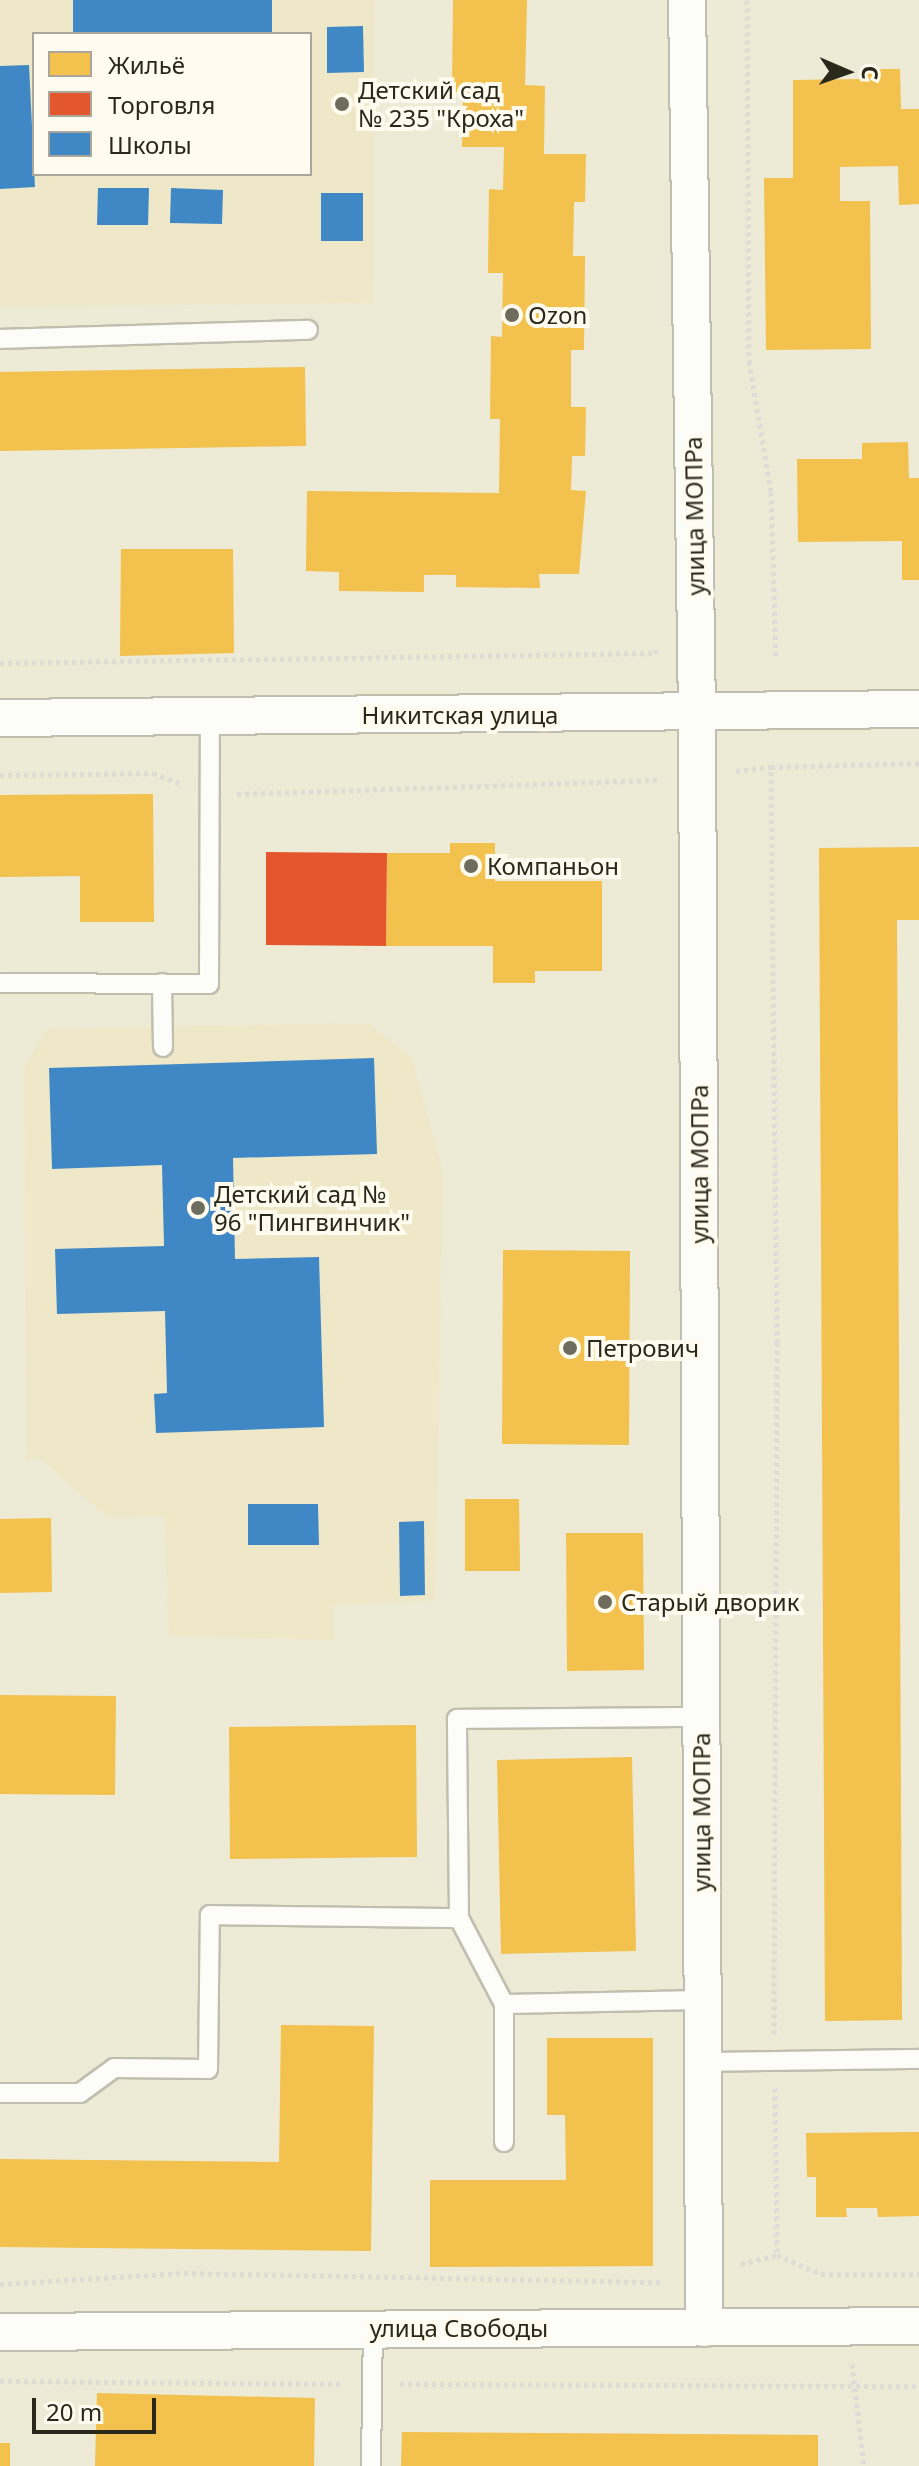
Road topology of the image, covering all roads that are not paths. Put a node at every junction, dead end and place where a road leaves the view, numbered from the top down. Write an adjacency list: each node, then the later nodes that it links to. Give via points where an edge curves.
1 (687, 0): 5 (street, улица МОПРа)
2 (308, 330): 3 (lane)
3 (0, 339)
4 (919, 709): 5 (street, Никитская улица)
5 (697, 713): 6 (street, Никитская улица); 11 (street, улица МОПРа)
6 (210, 717): 7 (street, Никитская улица); 9 (lane, via 209,984)
7 (0, 718)
8 (0, 983): 9 (lane)
9 (162, 983): 10 (lane)
10 (163, 1047)
11 (701, 1717): 12 (lane, via 457,1719); 13 (street, улица МОПРа)
12 (459, 1918): 14 (lane); 17 (lane, via 210,1915 208,2069 114,2068 80,2093)
13 (702, 2000): 14 (lane); 16 (street, улица МОПРа)
14 (504, 2004): 18 (lane)
15 (919, 2059): 16 (lane)
16 (702, 2062): 21 (street, улица МОПРа)
17 (0, 2093)
18 (504, 2142)
19 (919, 2326): 21 (street, улица Свободы)
20 (373, 2328): 21 (street, улица Свободы); 22 (street, улица Свободы); 23 (lane)
21 (704, 2328)
22 (0, 2332)
23 (371, 2466)

